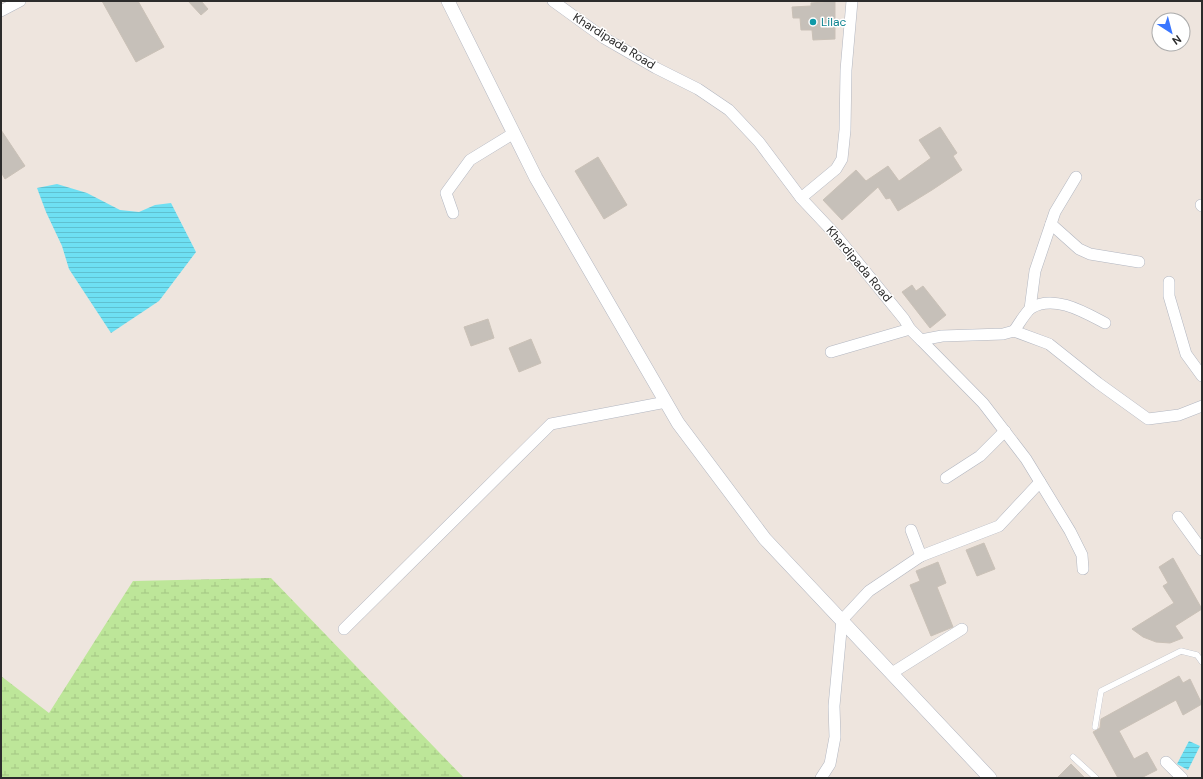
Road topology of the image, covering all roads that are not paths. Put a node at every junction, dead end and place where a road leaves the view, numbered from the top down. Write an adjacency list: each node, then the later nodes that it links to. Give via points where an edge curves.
1 (20, 1): 5 (street)
2 (448, 1): 6 (street)
3 (553, 1): 8 (street, Khardipada Road, via 604,38 698,89 729,110 759,142)
4 (852, 1): 8 (street, via 842,159 836,169)
5 (1, 12)
6 (514, 133): 9 (street, via 470,160 446,193); 20 (street, via 536,178)
7 (1076, 177): 10 (street, via 1055,212)
8 (801, 198): 15 (street, Khardipada Road, via 838,238)
9 (453, 213)
10 (1051, 224): 11 (street, via 1079,249 1090,254); 13 (street, via 1035,271)
11 (1139, 262)
12 (1169, 282): 19 (street, via 1169,296 1186,354)
13 (1030, 309): 14 (street, via 1044,302 1054,302 1077,309); 16 (street)
14 (1105, 323)
15 (910, 329): 17 (street, Khardipada Road); 18 (street)
16 (1014, 331): 17 (street, via 1003,334 942,336); 21 (street, via 1049,344 1148,419 1179,415)
17 (922, 340): 22 (street, Khardipada Road, via 983,403)
18 (831, 352)
19 (1202, 376)
20 (666, 402): 30 (street, via 551,424 344,629); 31 (street, via 678,423 765,539)
21 (1202, 406)
22 (1005, 431): 23 (street, via 980,456); 24 (street, Khardipada Road)
23 (946, 478)
24 (1040, 482): 28 (street, via 999,526); 29 (street, Khardipada Road, via 1082,555)
25 (1178, 517): 27 (street)
26 (911, 530): 28 (street)
27 (1202, 550)
28 (921, 556): 31 (street, via 869,591)
29 (1083, 569)
30 (360, 614)
31 (842, 620): 34 (street); 38 (street, via 834,706 835,737 830,764)
32 (962, 629): 34 (street)
33 (1202, 662): 35 (lane, via 1197,655 1181,651 1102,691)
34 (892, 674): 39 (street)
35 (1095, 727)
36 (1073, 757): 40 (lane)
37 (1166, 762): 41 (street)
38 (821, 778)
39 (990, 778)
40 (1096, 778)
41 (1182, 778)

